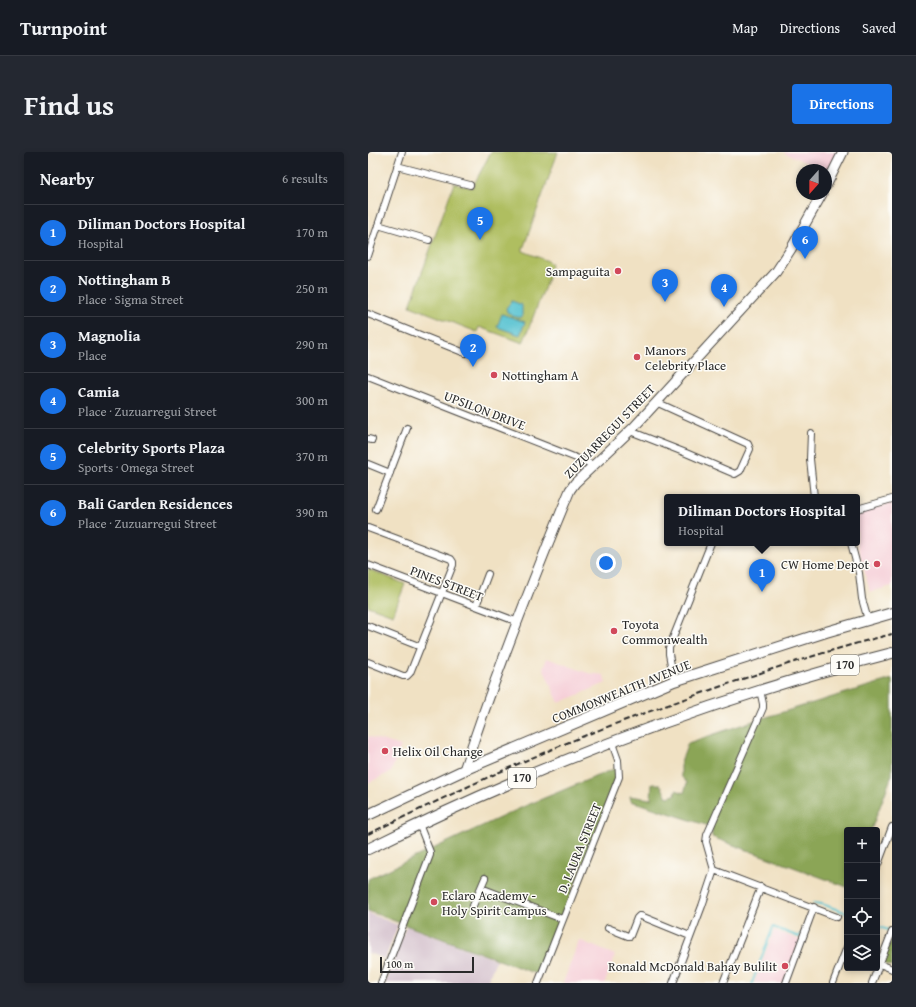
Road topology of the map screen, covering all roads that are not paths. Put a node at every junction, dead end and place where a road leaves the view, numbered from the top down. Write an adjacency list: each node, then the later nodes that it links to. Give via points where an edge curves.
1 (402, 152): 3 (street)
2 (843, 152): 4 (street)
3 (397, 166): 5 (street); 7 (street)
4 (832, 174)
5 (470, 185)
6 (819, 200): 13 (street, ZUZUARREGUI STREET, via 776,272)
7 (378, 225): 8 (street); 9 (street)
8 (429, 240)
9 (368, 256)
10 (368, 314): 11 (street)
11 (465, 353)
12 (368, 376): 18 (street, UPSILON DRIVE)
13 (656, 402): 15 (street, ZUZUARREGUI STREET); 15 (street, via 748,444 750,449 740,472 735,474)
14 (407, 428): 19 (street)
15 (630, 431): 18 (street, ZUZUARREGUI STREET)
16 (811, 433): 20 (street, via 810,459)
17 (368, 464): 19 (street)
18 (594, 465): 33 (street, ZUZUARREGUI STREET, via 570,490)
19 (390, 473): 23 (street)
20 (814, 494)
21 (892, 499): 22 (street)
22 (860, 508)
23 (376, 509)
24 (368, 528): 29 (street, via 451,559 453,565)
25 (710, 546): 38 (street, via 669,648)
26 (852, 546): 32 (street)
27 (368, 565): 29 (street, PINES STREET)
28 (488, 574): 30 (street)
29 (442, 592): 30 (street, PINES STREET); 35 (street)
30 (476, 606): 33 (street, PINES STREET)
31 (892, 614): 32 (main road, COMMONWEALTH AVENUE / 170)
32 (868, 620): 38 (main road, COMMONWEALTH AVENUE / 170)
33 (518, 622): 41 (street, ZUZUARREGUI STREET)
34 (368, 626): 35 (street)
35 (421, 647): 37 (street, via 407,676)
36 (892, 653): 39 (main road, 170)
37 (368, 662)
38 (674, 681): 41 (main road, COMMONWEALTH AVENUE / 170)
39 (760, 690): 40 (main road, 170); 47 (street, via 762,708 707,835 706,842)
40 (612, 743): 43 (main road, 170, via 532,774); 54 (street, D. LAURA STREET, via 618,760 619,777)
41 (464, 770): 42 (main road, COMMONWEALTH AVENUE / 170)
42 (368, 815)
43 (419, 824): 45 (main road, 170); 62 (street, via 430,855)
44 (892, 827): 46 (street)
45 (368, 849)
46 (878, 863)
47 (714, 870): 49 (street); 57 (street)
48 (485, 878): 50 (street)
49 (761, 887): 51 (street); 65 (street)
50 (481, 888): 52 (street); 54 (street)
51 (814, 907): 53 (street); 66 (street)
52 (472, 908)
53 (837, 917)
54 (562, 919): 63 (street, D. LAURA STREET)
55 (608, 928): 57 (street, via 630,936 637,918 641,916)
56 (892, 932): 59 (street)
57 (690, 936): 64 (street)
58 (844, 955): 67 (street)
59 (880, 964): 60 (street)
60 (892, 968)
61 (877, 971): 68 (street)
62 (381, 983)
63 (538, 983)
64 (673, 983)
65 (723, 983)
66 (786, 983)
67 (834, 983)
68 (872, 983)

